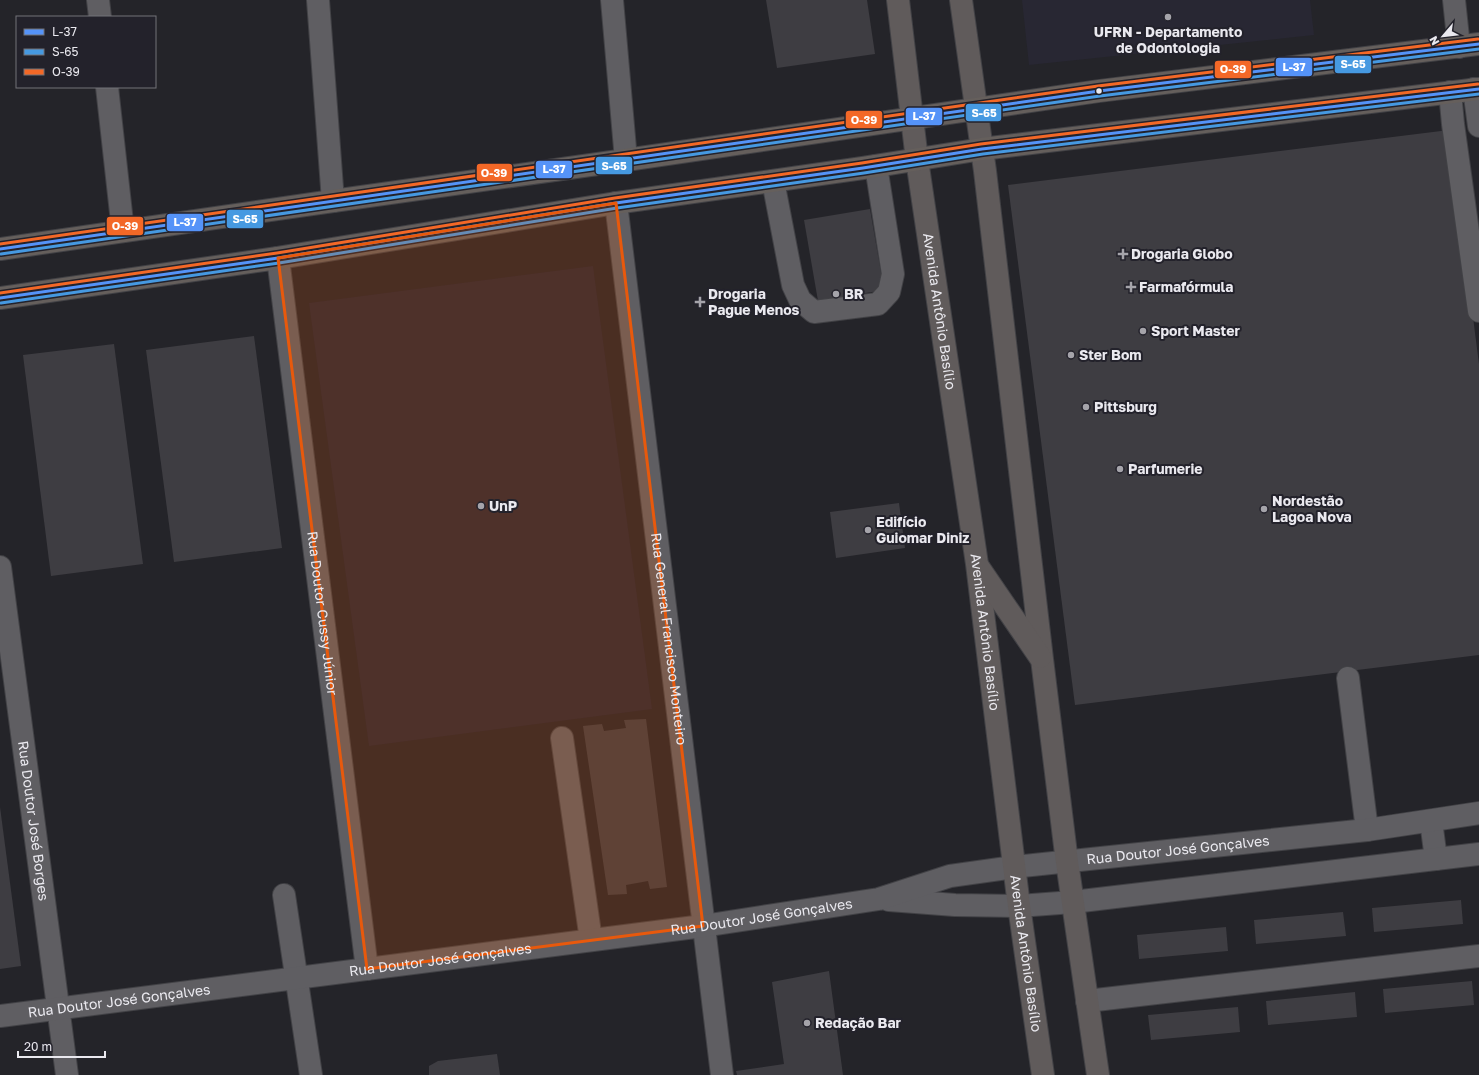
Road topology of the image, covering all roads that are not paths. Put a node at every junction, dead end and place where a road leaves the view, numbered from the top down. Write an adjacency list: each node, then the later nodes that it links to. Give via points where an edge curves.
1 (98, 0): 7 (street)
2 (318, 0): 20 (street)
3 (612, 0): 16 (street)
4 (898, 0): 13 (main road, Avenida Antônio Basílio)
5 (961, 0): 12 (main road)
6 (1454, 0): 8 (street)
7 (100, 16)
8 (1469, 45): 12 (highway, via 1099,90)
9 (107, 88): 23 (street)
10 (1476, 89): 11 (highway); 14 (street)
11 (1450, 92): 15 (highway); 22 (street, via 1453,124)
12 (977, 109): 13 (highway); 15 (main road)
13 (912, 118): 16 (highway); 17 (main road, Avenida Antônio Basílio)
14 (1479, 126)
15 (982, 149): 17 (highway); 31 (main road)
16 (626, 160): 20 (highway)
17 (917, 160): 18 (highway); 28 (main road, Avenida Antônio Basílio)
18 (876, 166): 19 (highway); 19 (street, via 893,274 888,292 878,304 814,312 800,300 792,285)
19 (773, 181): 21 (highway)
20 (333, 201): 23 (highway)
21 (616, 203): 25 (highway); 45 (street, Rua General Francisco Monteiro)
22 (1472, 215): 27 (street)
23 (123, 231): 24 (highway)
24 (0, 249)
25 (278, 258): 26 (highway); 48 (street, Rua Doutor Cussy Júnior)
26 (0, 298)
27 (1479, 311)
28 (977, 564): 31 (main road); 40 (main road, Avenida Antônio Basílio)
29 (0, 567): 30 (street, Rua Doutor José Borges)
30 (4, 632): 51 (street, Rua Doutor José Borges)
31 (1042, 659): 39 (main road)
32 (1348, 678): 36 (street)
33 (562, 738): 46 (street)
34 (1479, 813): 35 (street, Rua Doutor José Gonçalves)
35 (1431, 821): 36 (street, Rua Doutor José Gonçalves); 38 (street)
36 (1367, 830): 39 (street, Rua Doutor José Gonçalves)
37 (1479, 854): 38 (street, Rua Doutor José Gonçalves)
38 (1436, 859): 43 (street, Rua Doutor José Gonçalves)
39 (1067, 862): 40 (street, Rua Doutor José Gonçalves); 43 (main road)
40 (1014, 867): 42 (street, Rua Doutor José Gonçalves, via 950,876); 44 (main road, Avenida Antônio Basílio)
41 (284, 895): 49 (street)
42 (880, 899): 44 (street, Rua Doutor José Gonçalves, via 955,905); 45 (street, Rua Doutor José Gonçalves)
43 (1073, 902): 44 (street, Rua Doutor José Gonçalves); 50 (main road)
44 (1019, 906): 56 (main road, Avenida Antônio Basílio)
45 (703, 926): 46 (street, Rua Doutor José Gonçalves); 55 (street, Rua General Francisco Monteiro)
46 (592, 940): 48 (street, Rua Doutor José Gonçalves)
47 (1479, 956): 50 (street)
48 (367, 969): 49 (street, Rua Doutor José Gonçalves)
49 (297, 977): 51 (street, Rua Doutor José Gonçalves); 54 (street)
50 (1087, 1001): 57 (main road)
51 (58, 1008): 52 (street, Rua Doutor José Gonçalves); 53 (street, Rua Doutor José Borges)
52 (0, 1016)
53 (67, 1075)
54 (311, 1075)
55 (722, 1075)
56 (1043, 1075)
57 (1098, 1075)

